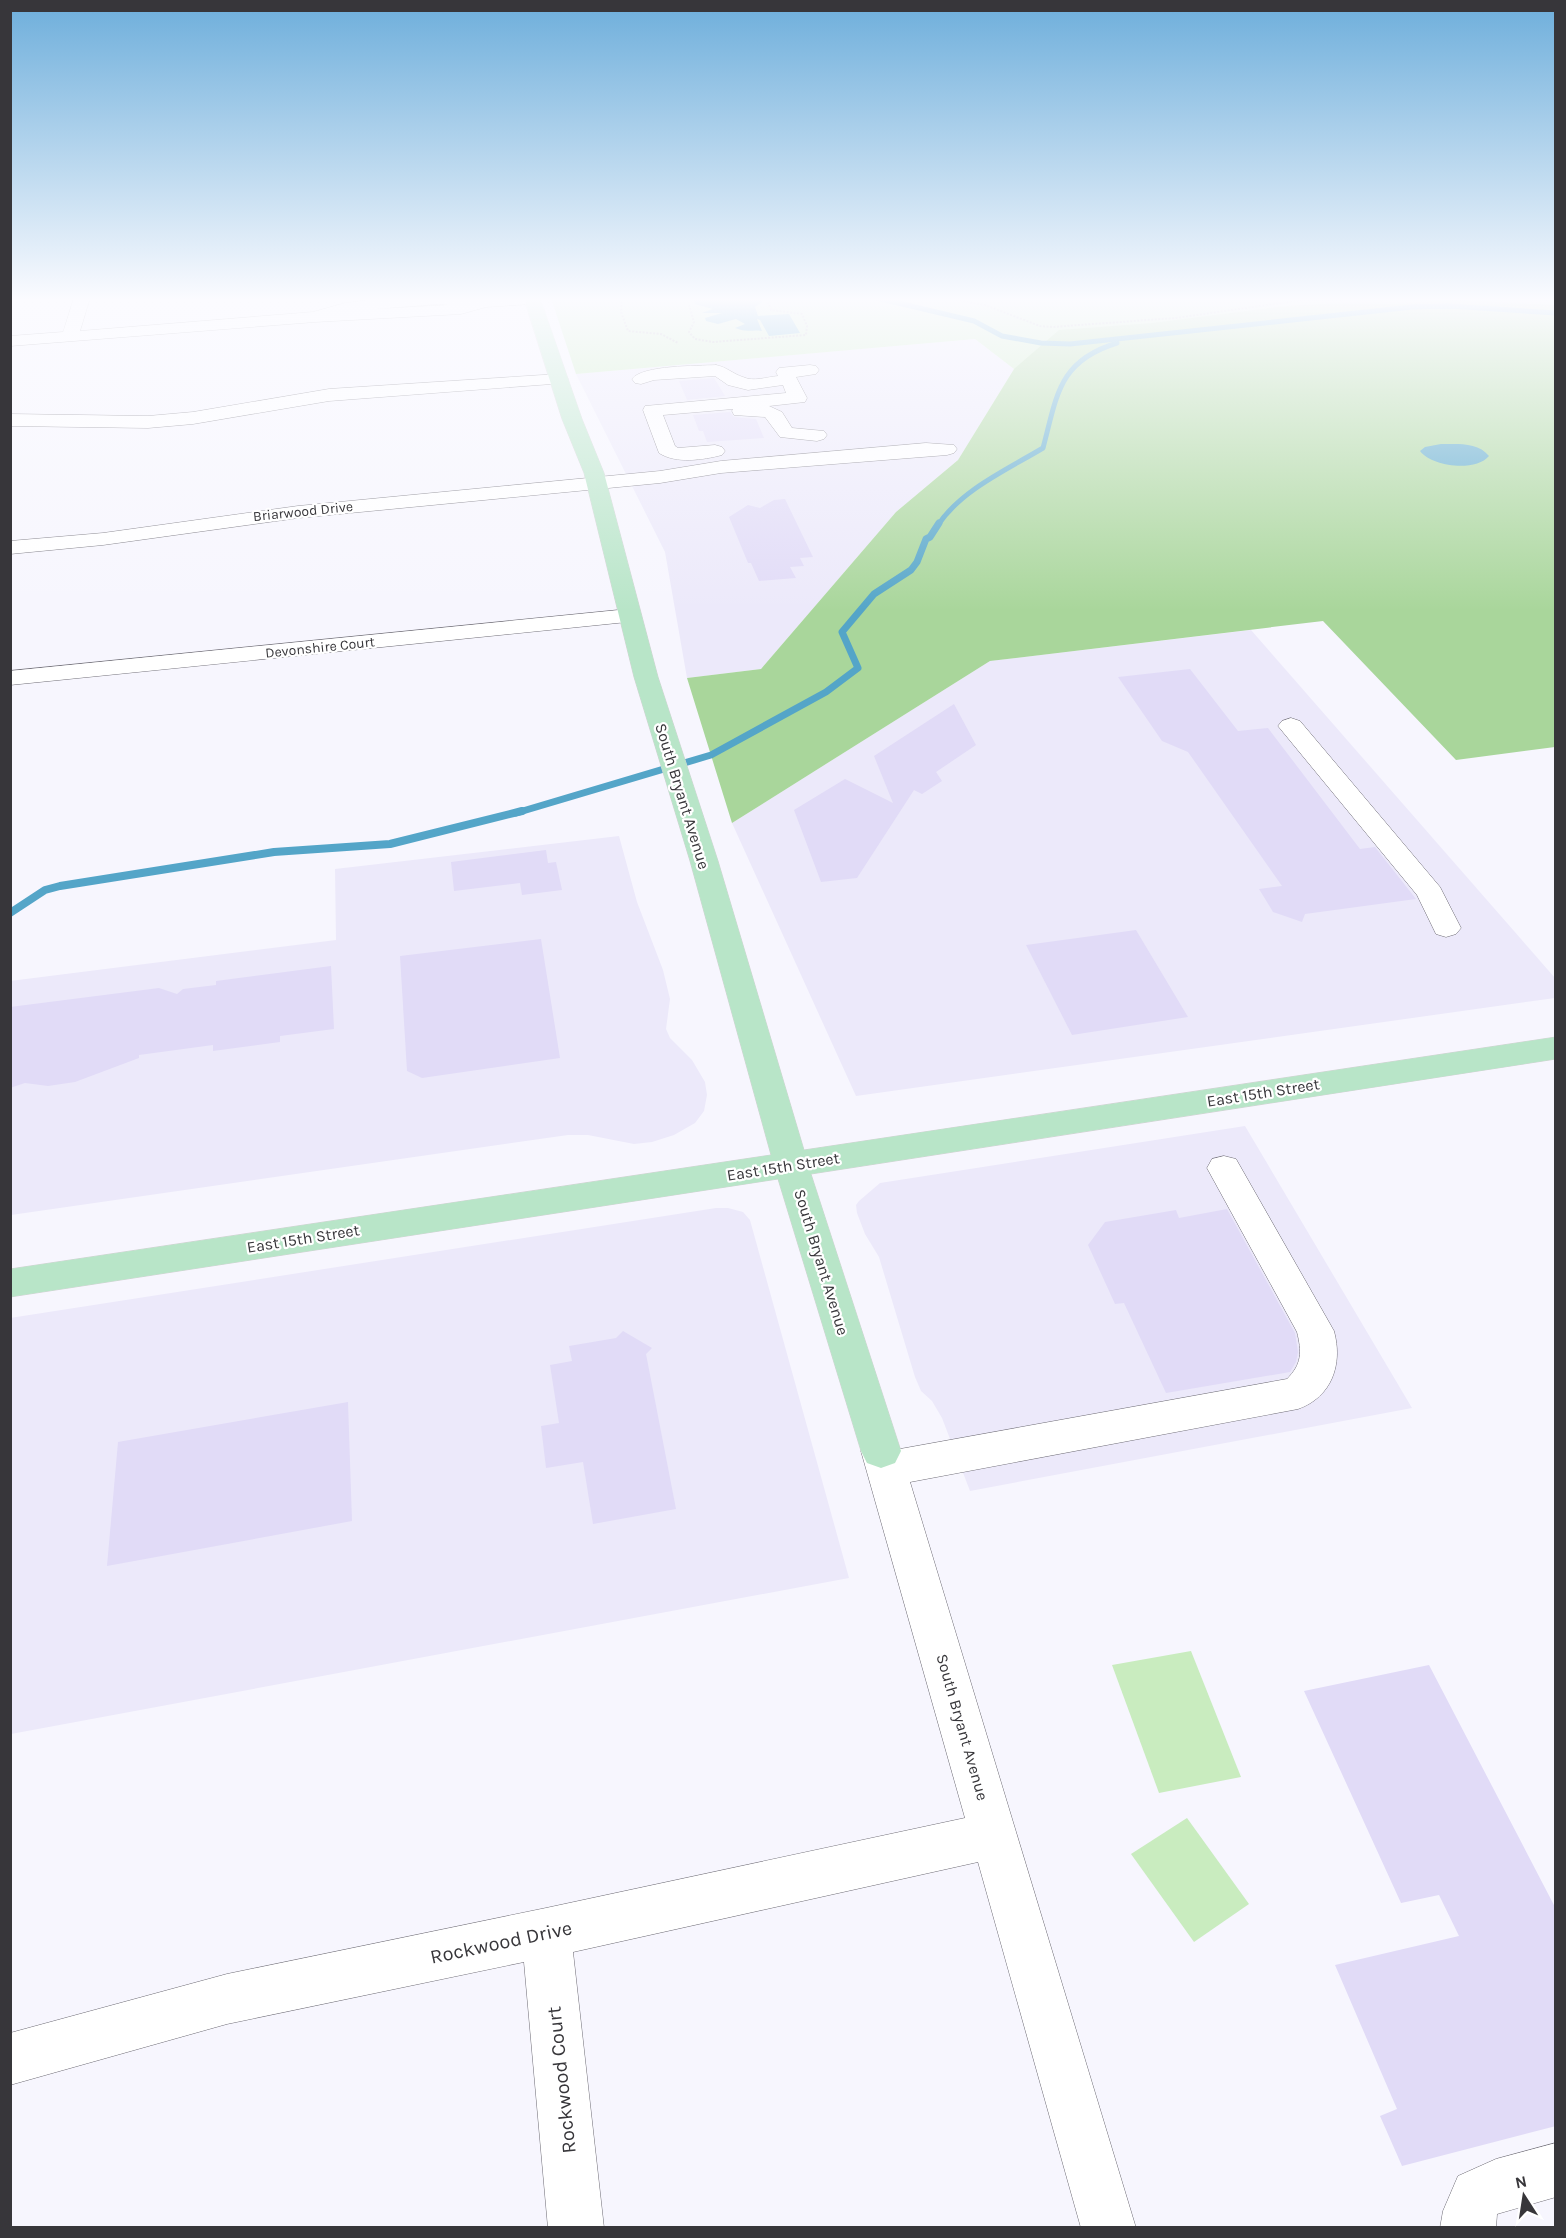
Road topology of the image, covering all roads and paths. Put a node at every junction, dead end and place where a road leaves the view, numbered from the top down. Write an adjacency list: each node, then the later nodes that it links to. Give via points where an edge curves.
1 (284, 402): 7 (street, via 148,422)
2 (567, 402): 10 (main road, South Bryant Avenue)
3 (649, 402): 6 (street)
4 (706, 402): 6 (street)
5 (799, 402): 8 (street)
6 (653, 414): 8 (street, via 759,410 774,414 783,431); 8 (street, via 666,449 674,454)
7 (10, 420)
8 (819, 445): 9 (street); 10 (street, Briarwood Drive)
9 (947, 449)
10 (596, 482): 11 (street, Briarwood Drive, via 242,518 103,539); 12 (main road, South Bryant Avenue)
11 (10, 548)
12 (629, 616): 13 (street, Devonshire Court); 17 (main road, South Bryant Avenue)
13 (10, 678)
14 (1291, 726): 15 (street, via 1430,893)
15 (1446, 928)
16 (1556, 1048): 17 (main road, East 15th Street)
17 (791, 1165): 19 (main road, East 15th Street); 20 (main road, South Bryant Avenue)
18 (1224, 1168): 20 (street, via 1316,1331 1321,1360 1298,1393 1118,1426)
19 (10, 1283)
20 (884, 1460): 21 (street, South Bryant Avenue)
21 (994, 1835): 22 (street, Rockwood Drive); 26 (street, South Bryant Avenue)
22 (546, 1933): 23 (street, Rockwood Drive, via 227,1999); 25 (street, Rockwood Court)
23 (10, 2059)
24 (1556, 2170): 27 (street, via 1477,2195)
25 (576, 2228)
26 (1109, 2228)
27 (1468, 2228)

